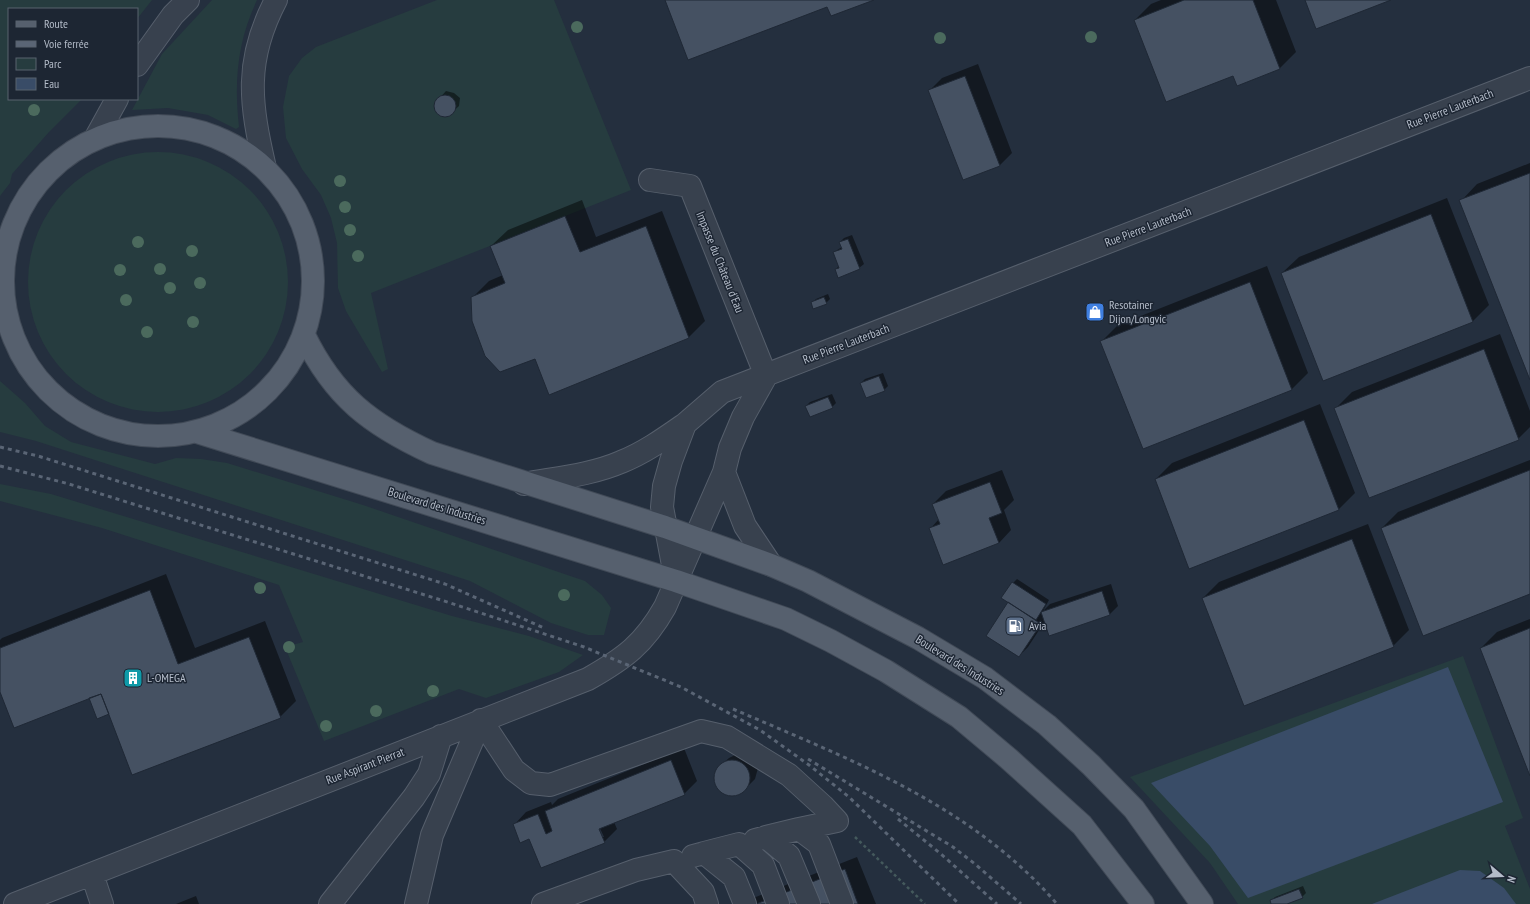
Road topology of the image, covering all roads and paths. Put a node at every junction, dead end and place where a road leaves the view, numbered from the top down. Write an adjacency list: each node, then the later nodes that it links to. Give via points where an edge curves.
1 (188, 0): 3 (street)
2 (276, 0): 7 (street, via 257,44 253,66 256,131)
3 (138, 64)
4 (1530, 78): 12 (street, Rue Pierre Lauterbach)
5 (116, 100): 6 (street)
6 (95, 139): 7 (main road, via 139,127 185,128 228,142); 9 (main road, via 59,162 30,193)
7 (265, 168): 10 (main road, via 288,196 304,229 312,264 312,300)
8 (650, 180): 12 (street, Impasse du Château d'Eau, via 690,186)
9 (5, 234): 11 (main road, via 3,293)
10 (304, 335): 14 (main road, via 279,379 264,393 243,412); 16 (main road, Boulevard des Industries, via 316,361 335,386 352,404 388,431 432,453)
11 (10, 350): 14 (main road, via 51,395 95,424 145,437)
12 (766, 376): 13 (street, Rue Pierre Lauterbach, via 722,392); 15 (street, via 743,417 730,448)
13 (685, 424): 16 (street, Rue Pierre Lauterbach, via 658,443 621,462); 17 (street, Rue Pierre Lauterbach, via 664,486 662,507)
14 (198, 432): 20 (main road, Boulevard des Industries)
15 (724, 472): 18 (street); 19 (street, via 745,526)
16 (524, 484): 17 (main road, Boulevard des Industries)
17 (665, 527): 18 (main road, Boulevard des Industries); 20 (street)
18 (694, 538): 19 (main road, Boulevard des Industries); 20 (street)
19 (771, 565): 42 (main road, Boulevard des Industries, via 808,581 918,638 985,678 1047,725 1134,809)
20 (676, 580): 21 (street, Rue Aspirant Pierrat, via 666,607 654,627 619,662 588,678); 41 (main road, Boulevard des Industries, via 779,616 831,641 886,671 959,717 1082,825)
21 (481, 720): 22 (street, Rue Aspirant Pierrat); 23 (street, via 514,770 531,783 550,785 702,731 727,737 789,775); 33 (street, via 432,835 424,870)
22 (441, 736): 29 (street, Rue Aspirant Pierrat); 32 (street, via 429,774 414,797)
23 (837, 821): 24 (street); 40 (path)
24 (799, 829): 25 (street); 39 (street, via 819,844)
25 (766, 838): 26 (street); 38 (street, via 789,856)
26 (739, 844): 27 (street); 37 (street, via 763,865)
27 (704, 853): 28 (street); 36 (street, via 734,877)
28 (674, 861): 34 (street, via 636,870); 35 (street, via 703,892)
29 (92, 874): 30 (street, Rue Aspirant Pierrat); 31 (street)
30 (15, 904)
31 (102, 904)
32 (330, 904)
33 (428, 904)
34 (544, 904)
35 (708, 904)
36 (745, 904)
37 (778, 904)
38 (809, 904)
39 (842, 904)
40 (925, 904)
41 (1143, 904)
42 (1202, 904)

